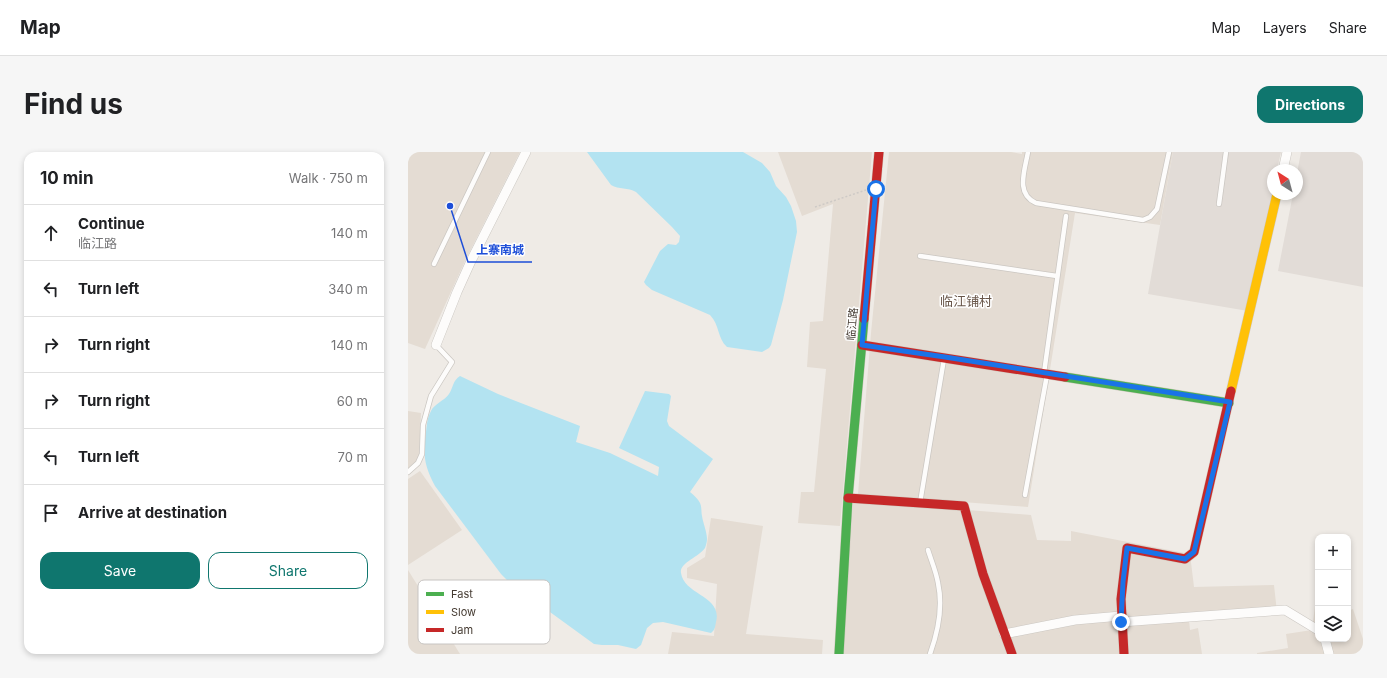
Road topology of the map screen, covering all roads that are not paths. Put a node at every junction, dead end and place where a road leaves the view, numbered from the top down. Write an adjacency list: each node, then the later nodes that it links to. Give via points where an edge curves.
1 (488, 152): 13 (lane)
2 (526, 152): 15 (street, via 471,261)
3 (879, 152): 16 (street, 临江路)
4 (1028, 152): 5 (lane, via 1022,186 1030,200 1143,220 1158,209)
5 (1169, 152)
6 (1226, 152): 10 (lane)
7 (1287, 152): 8 (street)
8 (1284, 164)
9 (1276, 200): 19 (street)
10 (1219, 204)
11 (1066, 216): 14 (lane)
12 (920, 256): 14 (lane)
13 (434, 264)
14 (1058, 276): 18 (lane)
15 (436, 345): 20 (lane, via 452,362 431,396 423,425 422,454 418,463)
16 (862, 345): 17 (street); 22 (street, 临江路)
17 (945, 357): 18 (street); 23 (lane)
18 (1046, 373): 19 (street); 21 (lane)
19 (1230, 402): 25 (street, via 1194,552 1185,559 1127,548)
20 (408, 472)
21 (1025, 495)
22 (848, 498): 23 (street); 29 (street, 临江路)
23 (920, 503): 27 (street, via 964,506 983,574)
24 (928, 550): 30 (lane, via 937,576 940,598 935,641)
25 (1121, 619): 26 (street, via 1286,610); 27 (street, via 1076,620); 32 (street)
26 (1315, 628)
27 (1004, 634): 31 (street)
28 (1326, 642): 33 (street)
29 (839, 654)
30 (930, 654)
31 (1012, 654)
32 (1124, 654)
33 (1329, 654)

